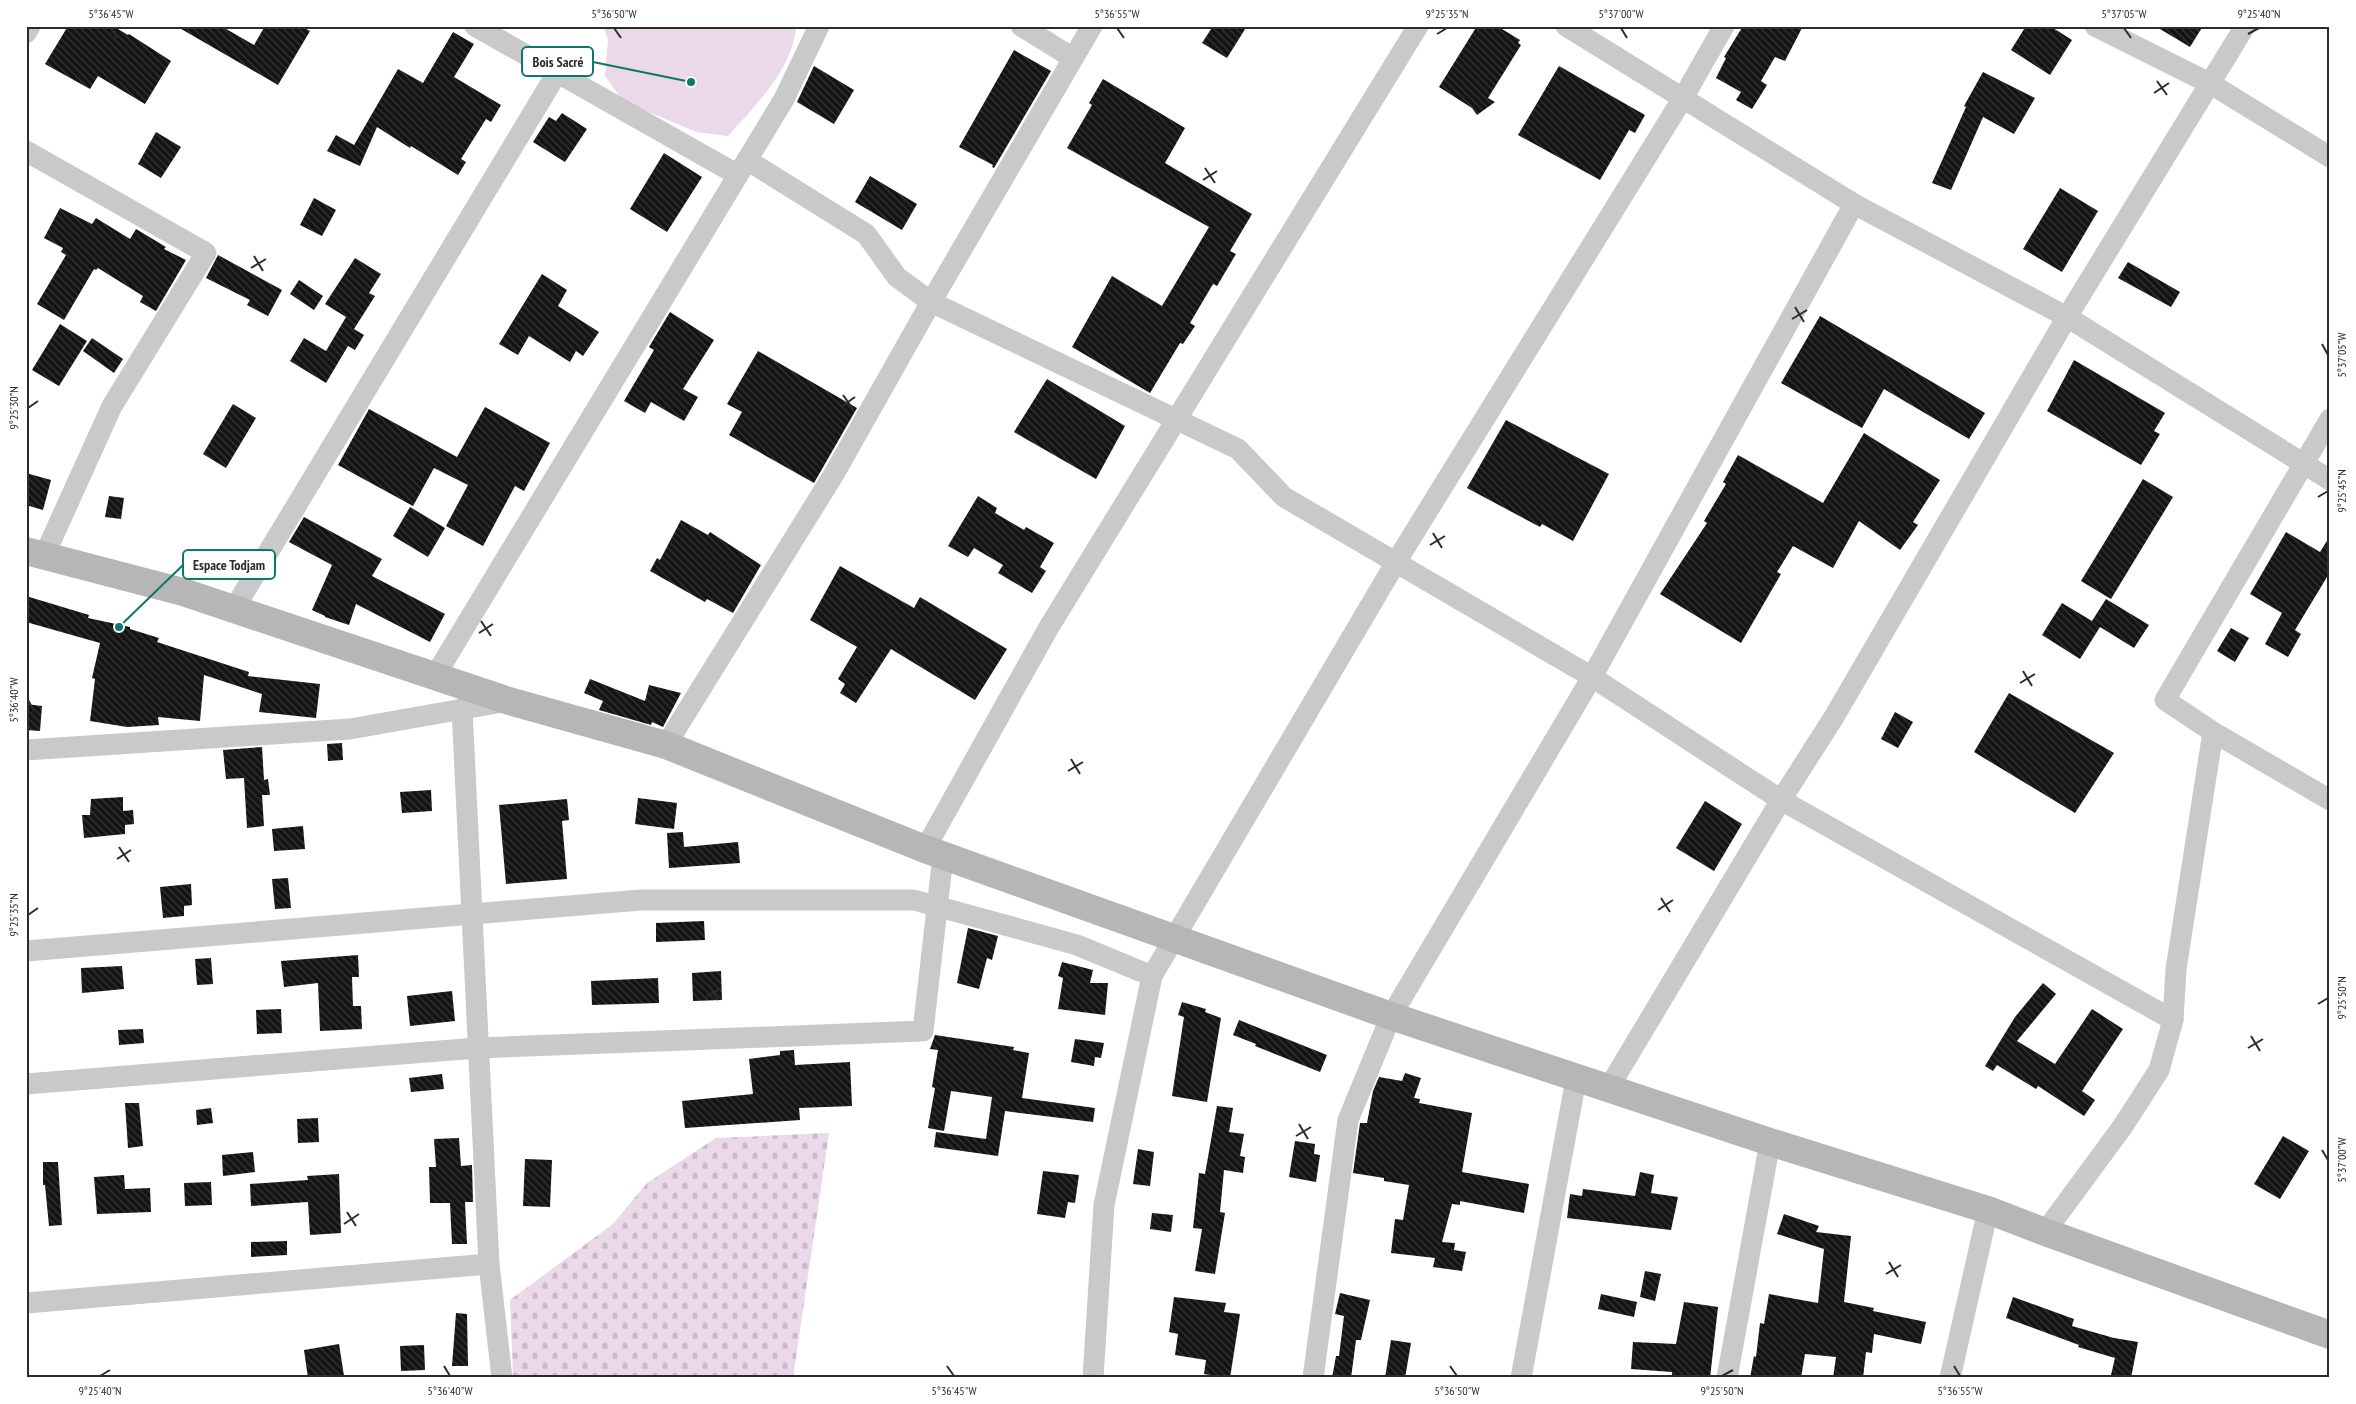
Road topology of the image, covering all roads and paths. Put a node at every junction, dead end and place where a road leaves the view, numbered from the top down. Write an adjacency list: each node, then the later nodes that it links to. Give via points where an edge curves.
1 (30, 26): 11 (street)
2 (475, 26): 13 (street)
3 (819, 26): 18 (street, via 784,99)
4 (1021, 26): 12 (street)
5 (1092, 26): 12 (street)
6 (1418, 26): 23 (street)
7 (1566, 26): 15 (street)
8 (1724, 26): 15 (street)
9 (2095, 26): 14 (street)
10 (2245, 26): 14 (street)
11 (26, 33)
12 (1073, 58): 20 (street)
13 (557, 73): 18 (street); 28 (street)
14 (2211, 84): 17 (street); 21 (street)
15 (1683, 98): 19 (street); 27 (street)
16 (26, 151): 26 (street, via 206,253 112,406)
17 (2330, 158)
18 (743, 168): 20 (street, via 866,234 897,277); 29 (street)
19 (1854, 204): 21 (street); 30 (street)
20 (931, 302): 23 (street); 34 (street, via 834,474)
21 (2067, 317): 24 (street); 36 (street, via 1834,716)
22 (2330, 418): 24 (street)
23 (1175, 419): 27 (street, via 1238,449 1284,497); 38 (street, via 1050,627)
24 (2304, 464): 25 (street); 33 (street, via 2165,700)
25 (2330, 480)
26 (36, 552): 28 (main road)
27 (1396, 562): 30 (street); 41 (street)
28 (234, 609): 29 (main road)
29 (435, 676): 31 (main road)
30 (1592, 677): 36 (street); 44 (street)
31 (509, 701): 32 (street); 34 (main road)
32 (462, 709): 35 (street, via 350,729); 40 (street)
33 (2213, 732): 37 (street); 45 (street, via 2176,969)
34 (666, 745): 38 (main road)
35 (26, 750)
36 (1781, 800): 45 (street); 49 (street)
37 (2330, 800)
38 (934, 852): 39 (street); 41 (main road)
39 (937, 906): 40 (street, via 914,900 641,900); 43 (street, via 1077,945); 46 (street, via 923,1031)
40 (473, 916): 42 (street); 46 (street)
41 (1175, 937): 43 (street); 44 (main road)
42 (26, 951)
43 (1152, 976): 57 (street, via 1104,1205)
44 (1391, 1016): 47 (main road); 58 (street, via 1348,1120)
45 (2173, 1020): 52 (street, via 2159,1070 2123,1126)
46 (478, 1048): 48 (street); 53 (street)
47 (1576, 1078): 49 (main road); 59 (street)
48 (26, 1084)
49 (1608, 1089): 50 (main road)
50 (1770, 1142): 51 (main road); 60 (street)
51 (1988, 1210): 52 (main road); 61 (street)
52 (2045, 1232): 55 (main road)
53 (489, 1264): 54 (street); 56 (street)
54 (26, 1303)
55 (2330, 1335)
56 (502, 1378)
57 (1093, 1378)
58 (1313, 1378)
59 (1521, 1378)
60 (1727, 1378)
61 (1950, 1378)

